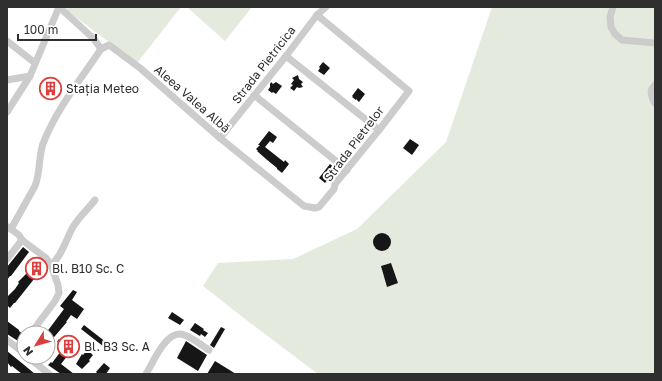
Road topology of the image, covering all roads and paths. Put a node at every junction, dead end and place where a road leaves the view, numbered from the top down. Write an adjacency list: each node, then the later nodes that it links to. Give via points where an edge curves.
1 (59, 7): 7 (street, via 94,39); 9 (street)
2 (326, 7): 4 (street, Strada Pietricica)
3 (613, 7): 6 (street, via 610,17 615,34 622,40)
4 (317, 15): 8 (street, Strada Pietricica); 16 (street, Strada Pietrelor, via 409,91)
5 (7, 41): 9 (street)
6 (655, 44)
7 (101, 49): 17 (street, Aleea Valea Albă, via 109,46 140,68); 21 (street, via 67,97 44,140 38,179)
8 (286, 56): 13 (street, Strada Pietricica); 16 (street)
9 (35, 63): 10 (street)
10 (30, 76): 11 (street); 15 (street)
11 (7, 80)
12 (655, 85): 14 (street, via 650,94)
13 (254, 95): 17 (street, Strada Pietricica); 18 (street)
14 (655, 103)
15 (7, 112)
16 (379, 130): 18 (street, Strada Pietrelor)
17 (220, 138): 20 (street, Aleea Valea Albă, via 304,206)
18 (346, 170): 20 (street, Strada Pietrelor, via 334,189 319,207)
19 (95, 200): 24 (street, via 77,221 57,259)
20 (315, 208)
21 (9, 227): 22 (street, via 20,235)
22 (22, 240): 23 (street); 24 (street, via 46,258)
23 (7, 259)
24 (51, 265): 25 (street, via 59,293)
25 (37, 325)
26 (7, 340): 27 (street)
27 (16, 347)
28 (209, 350): 31 (street, via 186,335 179,334 164,344)
29 (38, 365): 30 (street)
30 (49, 374)
31 (146, 374)

